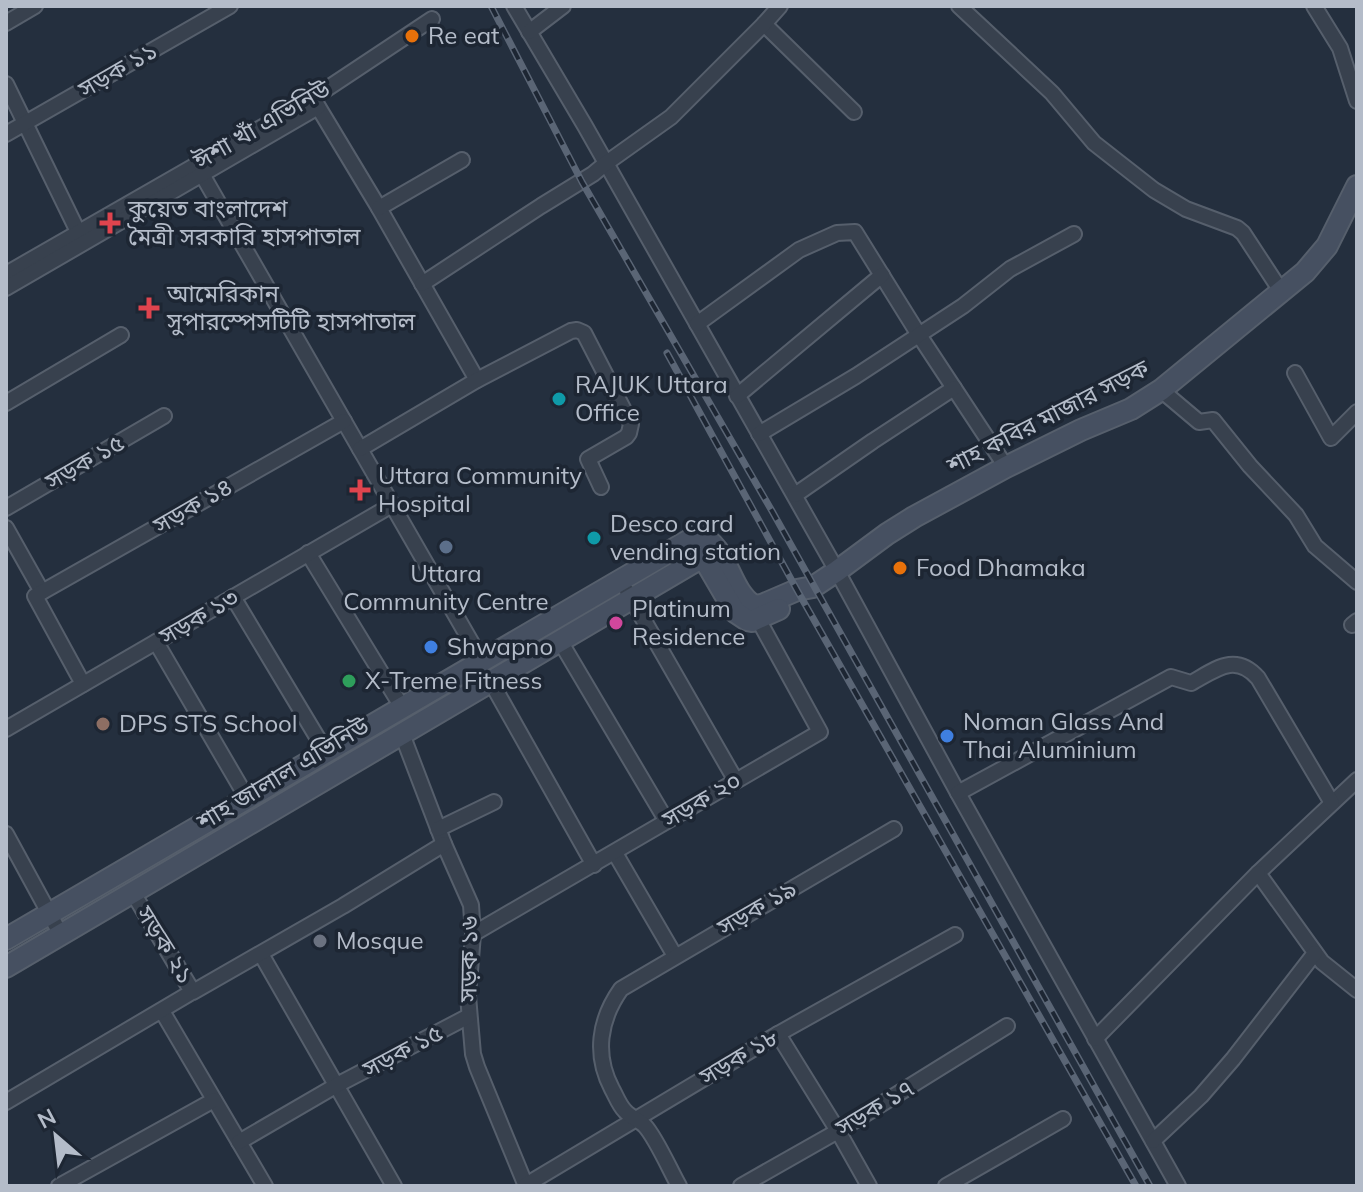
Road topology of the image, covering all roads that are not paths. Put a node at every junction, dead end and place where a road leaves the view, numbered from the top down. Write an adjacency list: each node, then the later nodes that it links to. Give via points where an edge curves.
1 (35, 6): 9 (street)
2 (230, 6): 16 (street, সড়ক ১১)
3 (514, 6): 11 (street)
4 (563, 6): 11 (street)
5 (780, 6): 10 (street)
6 (959, 6): 29 (street, via 1052,93 1094,143 1154,190 1243,233)
7 (1314, 6): 13 (street, via 1340,48)
8 (432, 19): 14 (street, ঈশা খাঁ এভিনিউ)
9 (6, 23)
10 (764, 24): 15 (street); 19 (street, via 671,117)
11 (529, 32): 19 (street)
12 (6, 84): 16 (street)
13 (1357, 101)
14 (315, 102): 20 (street, ঈশা খাঁ এভিনিউ); 22 (street)
15 (854, 112)
16 (26, 123): 17 (street, সড়ক ১১); 24 (street)
17 (6, 134)
18 (462, 160): 22 (street)
19 (605, 164): 27 (street); 30 (street)
20 (199, 169): 24 (street, ঈশা খাঁ এভিনিউ); 41 (street)
21 (1357, 186): 29 (main road, শাহ কবির মাজার সড়ক, via 1327,246)
22 (379, 208): 27 (street)
23 (1074, 234): 32 (street, via 1010,269)
24 (81, 238): 25 (street, ঈশা খাঁ এভিনিউ); 28 (street)
25 (6, 274)
26 (882, 275): 30 (street, via 855,232 837,233 799,250); 32 (street); 37 (street)
27 (422, 284): 34 (street)
28 (6, 288)
29 (1281, 291): 36 (main road, শাহ কবির মাজার সড়ক)
30 (697, 324): 37 (street)
31 (121, 335): 38 (street)
32 (919, 335): 35 (street); 42 (street)
33 (1295, 373): 39 (street, via 1331,438)
34 (477, 380): 43 (street); 45 (street, via 571,331 584,333 631,424 626,437 588,459)
35 (954, 388): 44 (street); 46 (street)
36 (1161, 390): 44 (main road, শাহ কবির মাজার সড়ক); 53 (street, via 1199,422 1213,420 1296,515 1315,546)
37 (737, 396): 42 (street)
38 (6, 403)
39 (1357, 412)
40 (164, 416): 48 (street, সড়ক ১৫)
41 (344, 421): 43 (street); 55 (street, সড়ক ১৪)
42 (759, 434): 46 (street)
43 (360, 449): 47 (street)
44 (1006, 467): 51 (main road, শাহ কবির মাজার সড়ক, via 914,517)
45 (601, 487)
46 (795, 495): 51 (street)
47 (392, 505): 50 (street, সড়ক ১৩); 61 (street)
48 (6, 508)
49 (6, 528): 55 (street)
50 (308, 553): 56 (street, সড়ক ১৩); 64 (street)
51 (837, 571): 54 (main road, শাহ কবির মাজার সড়ক); 70 (street)
52 (621, 580): 54 (main road, শাহ জালাল এভিনিউ, via 698,535 720,553 744,598 754,606); 57 (street); 61 (main road, শাহ জালাল এভিনিউ)
53 (1357, 582)
54 (805, 588): 58 (main road, via 802,599)
55 (42, 592): 63 (street, via 35,596)
56 (233, 597): 60 (street, সড়ক ১৩); 67 (street)
57 (631, 599): 58 (main road, শাহ জালাল এভিনিউ, via 701,558 735,612 747,620); 59 (main road, শাহ জালাল এভিনিউ); 69 (street)
58 (758, 619): 69 (street, সড়ক ২০, via 820,732)
59 (560, 641): 62 (main road, শাহ জালাল এভিনিউ); 74 (street)
60 (156, 642): 63 (street, সড়ক ১৩); 71 (street)
61 (482, 661): 64 (main road, শাহ জালাল এভিনিউ)
62 (491, 682): 66 (main road, শাহ জালাল এভিনিউ); 80 (street)
63 (83, 684): 65 (street, সড়ক ১৩)
64 (402, 707): 67 (main road, শাহ জালাল এভিনিউ)
65 (6, 729)
66 (402, 734): 75 (street, সড়ক ১৬); 82 (main road, শাহ জালাল এভিনিউ)
67 (326, 752): 71 (main road, শাহ জালাল এভিনিউ)
68 (1357, 780): 73 (street)
69 (736, 781): 74 (street, সড়ক ২০)
70 (958, 793): 73 (street, via 1171,677 1191,683 1235,664 1258,678); 97 (street)
71 (247, 798): 83 (main road, শাহ জালাল এভিনিউ)
72 (494, 802): 75 (street)
73 (1332, 803): 81 (street)
74 (666, 820): 79 (street, সড়ক ২০)
75 (438, 829): 78 (street, সড়ক ১৬)
76 (894, 829): 90 (street, সড়ক ১৯)
77 (6, 834): 83 (street)
78 (444, 844): 84 (street, সড়ক ১৬, via 471,905); 89 (street, সড়ক ২১)
79 (615, 853): 80 (street, সড়ক ২০); 90 (street)
80 (594, 865): 84 (street, সড়ক ২০)
81 (1258, 873): 88 (street); 97 (street)
82 (136, 899): 85 (main road, শাহ জালাল এভিনিউ); 89 (street, সড়ক ২১, via 193,992); 93 (street, সড়ক ২১, via 192,992)
83 (48, 914): 85 (street); 87 (main road, শাহ জালাল এভিনিউ)
84 (473, 934): 94 (street, সড়ক ১৬)
85 (61, 935): 91 (main road, শাহ জালাল এভিনিউ)
86 (955, 935): 96 (street, সড়ক ১৮)
87 (6, 939)
88 (1315, 953): 92 (street); 104 (street, via 1217,1078)
89 (261, 954): 98 (street, সড়ক ১৫)
90 (675, 956): 101 (street, সড়ক ১৯, via 621,989 605,1018 600,1055 605,1076 623,1109)
91 (6, 967)
92 (1357, 990)
93 (162, 1011): 99 (street); 100 (street, সড়ক ২১)
94 (469, 1016): 98 (street, সড়ক ১৫); 109 (street, সড়ক ১৬, via 477,1067)
95 (1007, 1026): 103 (street, সড়ক ১৭)
96 (778, 1034): 101 (street, সড়ক ১৮); 103 (street)
97 (1095, 1039): 104 (street)
98 (337, 1085): 105 (street, সড়ক ১৫); 108 (street, সড়ক ১৫)
99 (214, 1100): 105 (street); 107 (street)
100 (6, 1102)
101 (636, 1119): 109 (street, সড়ক ১৮); 110 (street, via 646,1127)
102 (1063, 1119): 113 (street)
103 (838, 1131): 111 (street, সড়ক ১৭); 112 (street)
104 (1153, 1141): 114 (street)
105 (239, 1142): 106 (street)
106 (261, 1184)
107 (59, 1186)
108 (394, 1186)
109 (526, 1186)
110 (679, 1186)
111 (741, 1186)
112 (869, 1186)
113 (946, 1186)
114 (1178, 1186)

